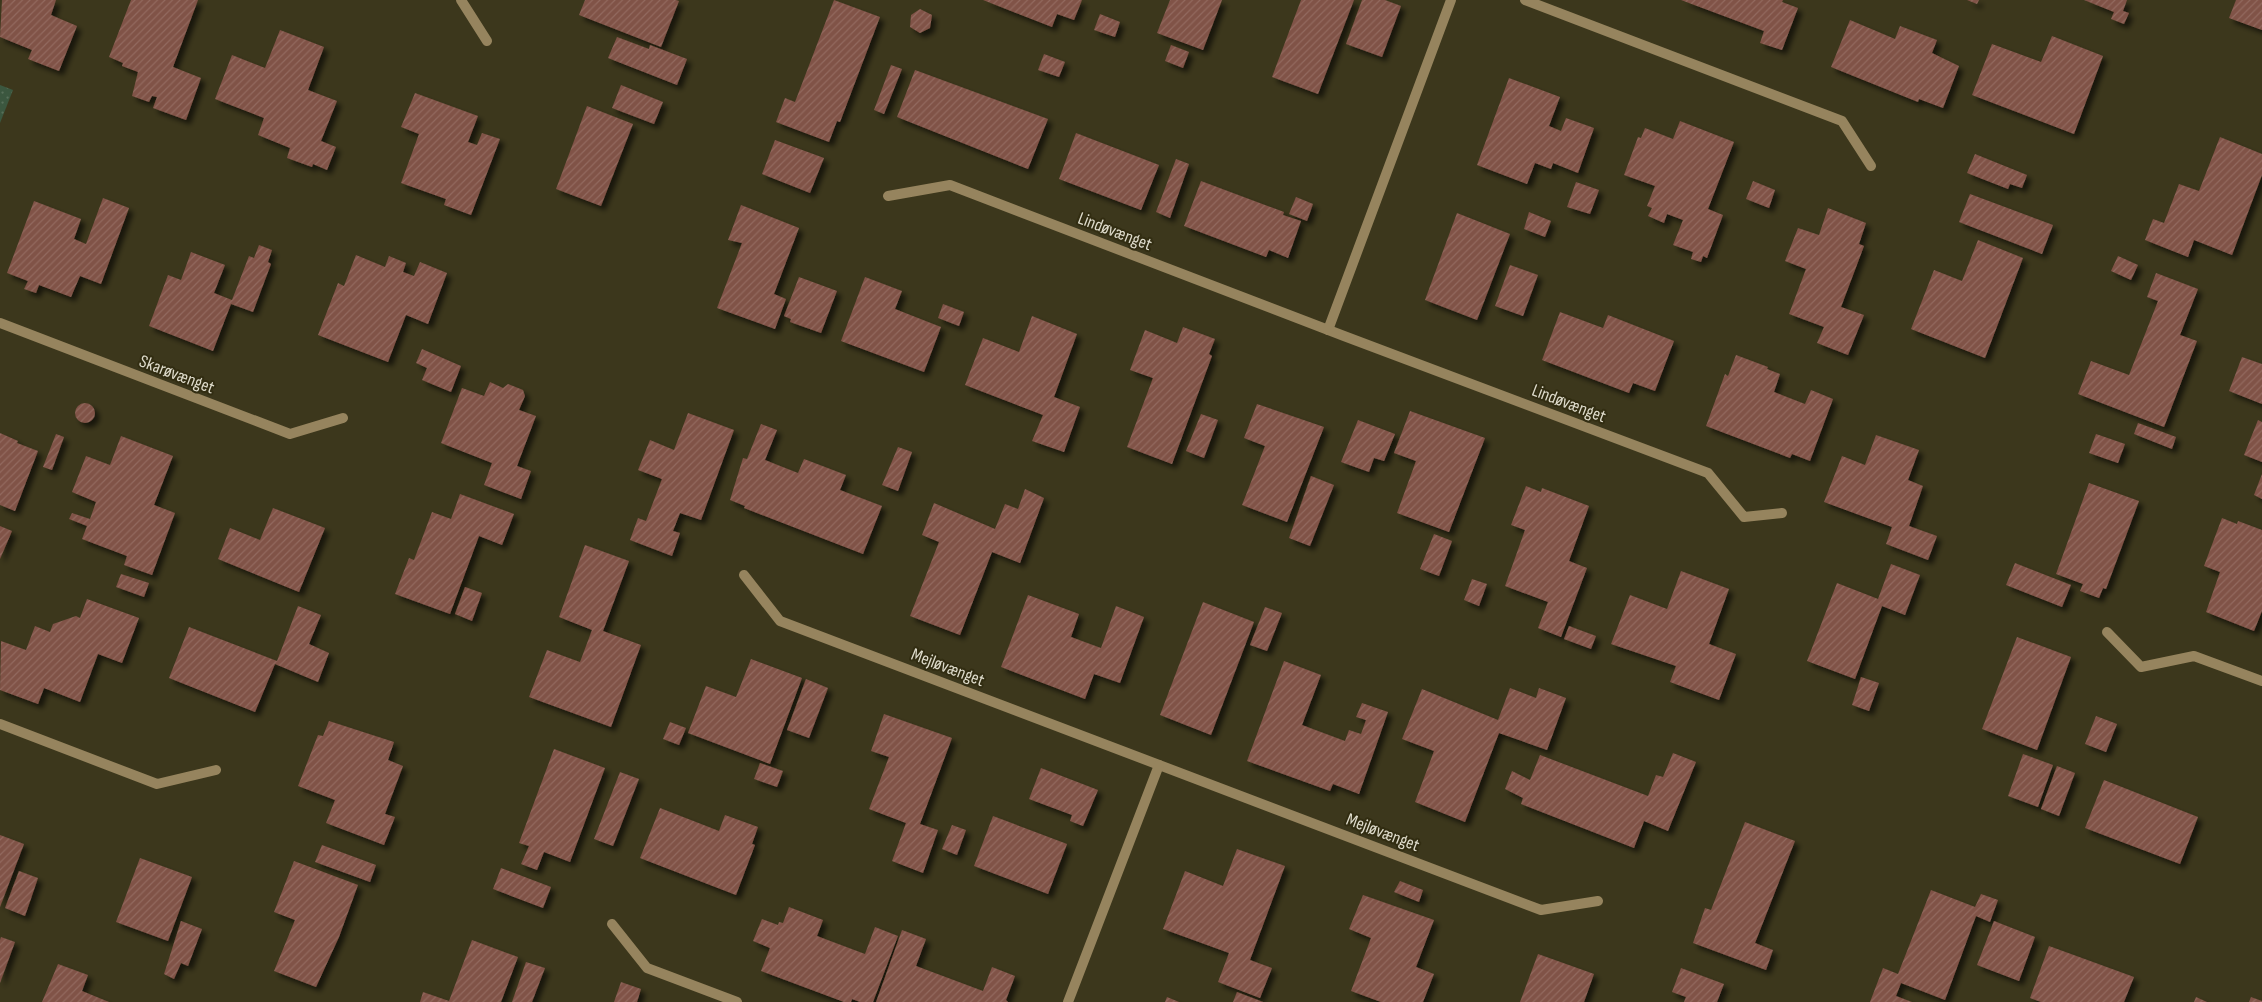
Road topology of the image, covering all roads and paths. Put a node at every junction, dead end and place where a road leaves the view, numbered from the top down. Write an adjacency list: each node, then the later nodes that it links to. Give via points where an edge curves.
1 (461, 0): 4 (street)
2 (1451, 0): 8 (street)
3 (1525, 0): 5 (street, via 1842,121)
4 (488, 41)
5 (1871, 166)
6 (888, 196): 8 (street, Lindøvænget, via 950,185)
7 (0, 323): 9 (street, Skarøvænget, via 290,434)
8 (1328, 330): 10 (street, Lindøvænget, via 1708,473 1744,517)
9 (343, 418)
10 (1782, 513)
11 (744, 575): 15 (street, Mejløvænget, via 780,621)
12 (2107, 632): 13 (street, via 2140,667 2194,656)
13 (2262, 681)
14 (0, 724): 16 (street, via 157,784)
15 (1159, 765): 17 (street, Mejløvænget, via 1541,910); 20 (street)
16 (216, 770)
17 (1598, 901)
18 (612, 924): 19 (street, via 647,968)
19 (737, 1002)
20 (1068, 1002)

